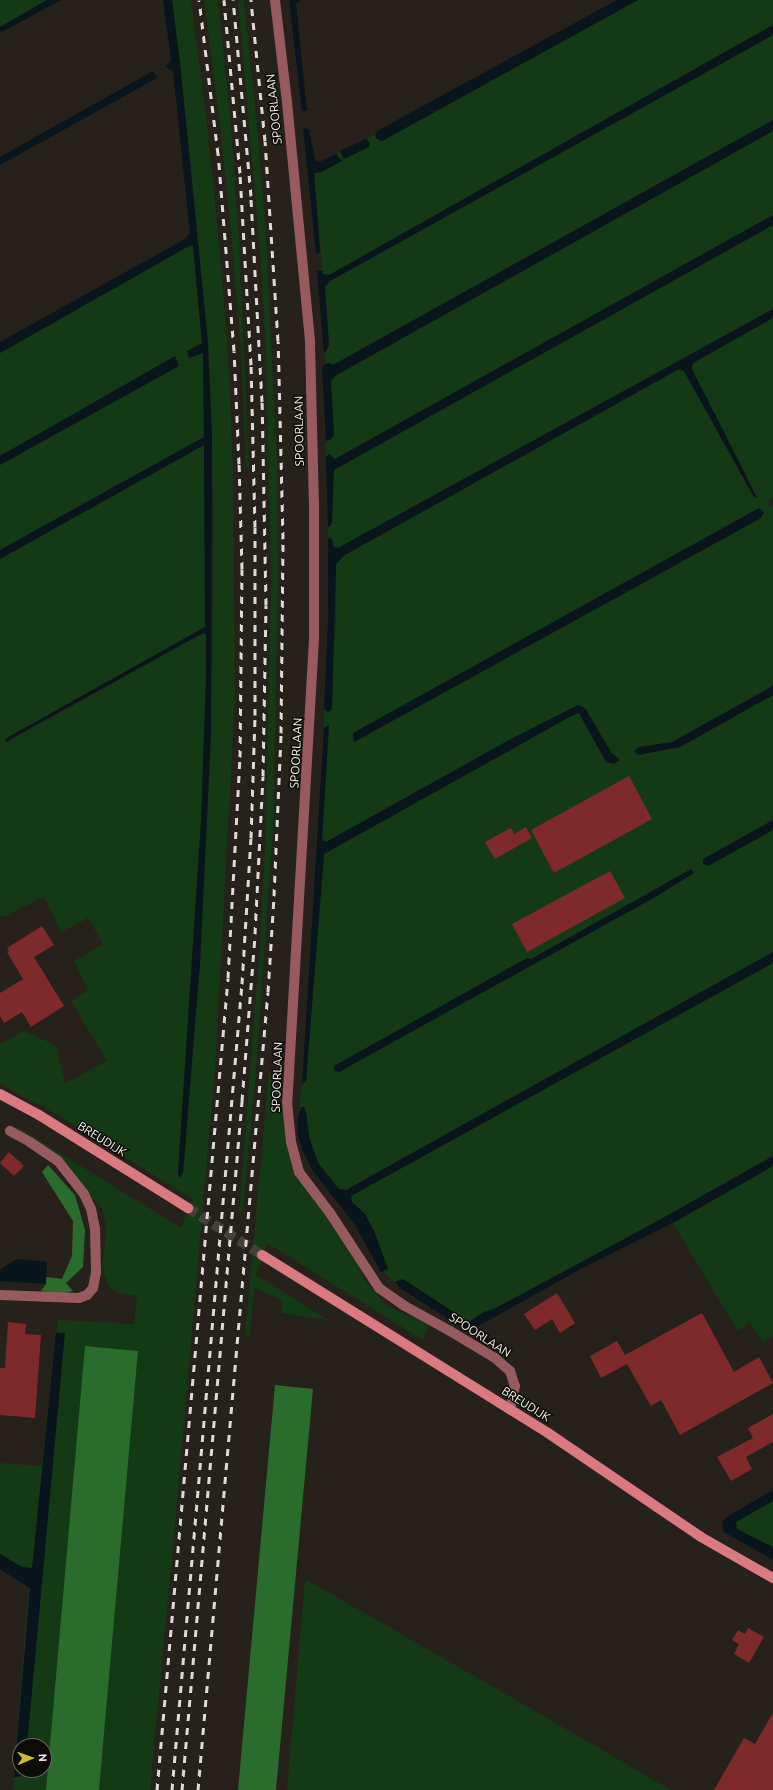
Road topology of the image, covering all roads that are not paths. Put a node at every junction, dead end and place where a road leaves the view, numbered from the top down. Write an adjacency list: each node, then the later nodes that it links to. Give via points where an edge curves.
1 (275, 0): 7 (street, SPOORLAAN, via 310,343 314,503 314,639 287,1102 291,1142 299,1172 330,1213 379,1288 495,1358 510,1371 515,1386)
2 (0, 1094): 4 (street, BREUDIJK)
3 (10, 1131): 6 (street, via 58,1161 84,1194 91,1209 95,1229 96,1272 93,1288 87,1295 79,1298)
4 (188, 1208)
5 (262, 1255): 7 (street, BREUDIJK)
6 (0, 1295)
7 (510, 1409): 8 (street, BREUDIJK, via 701,1537)
8 (773, 1578)

